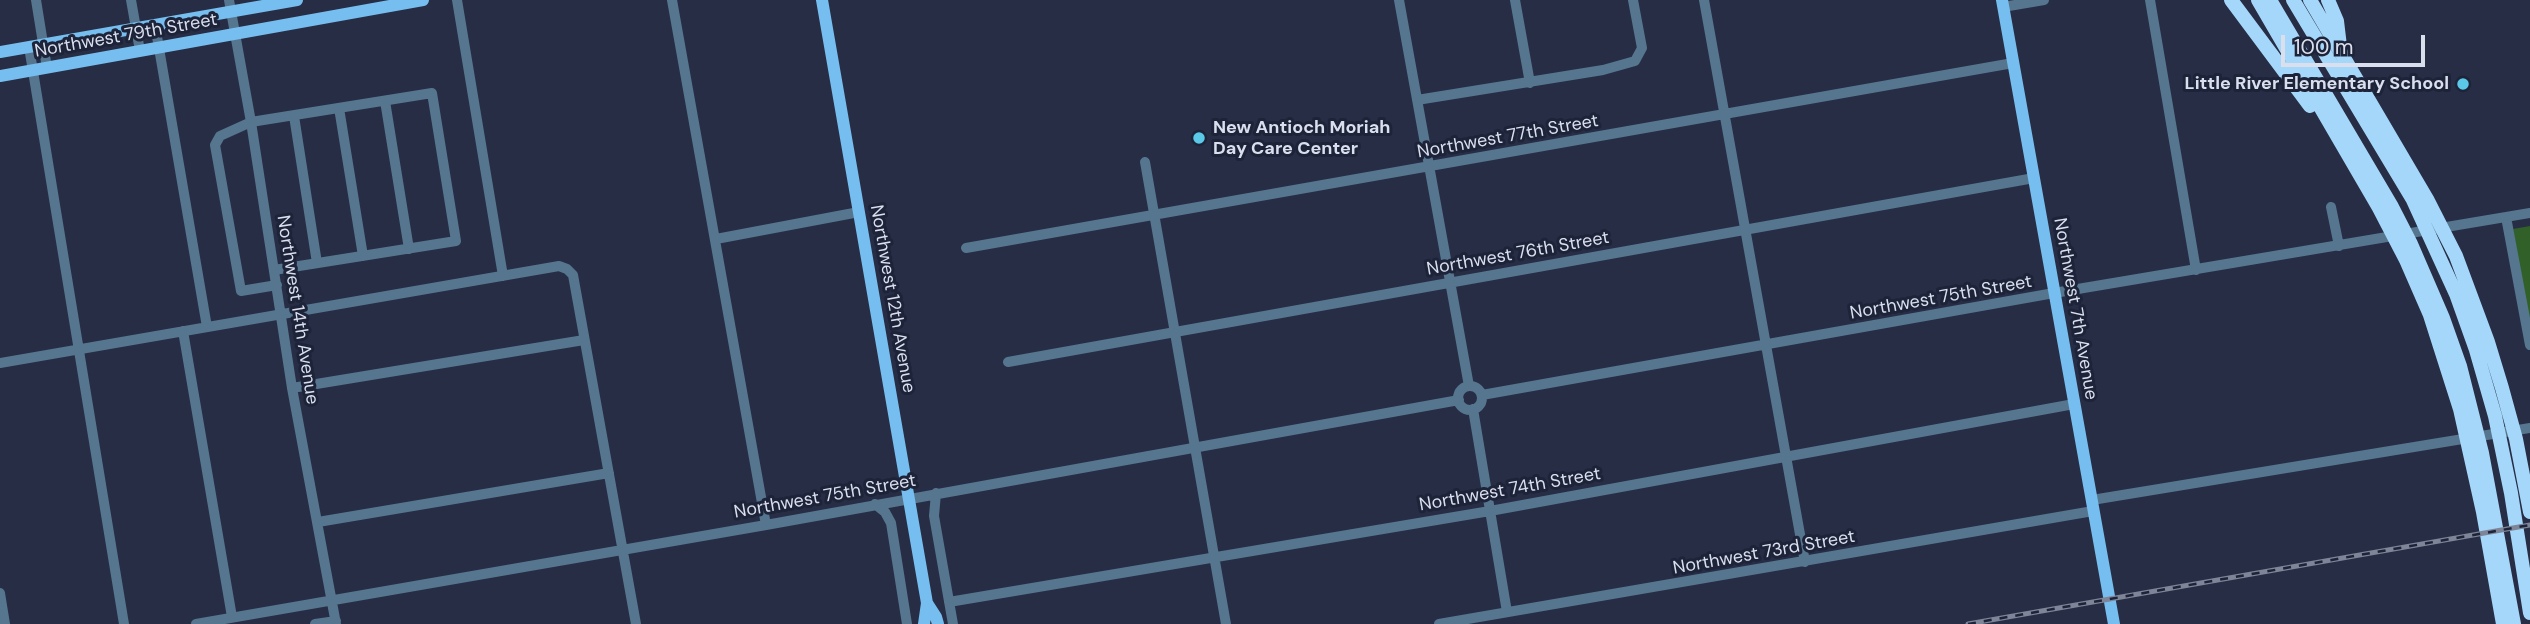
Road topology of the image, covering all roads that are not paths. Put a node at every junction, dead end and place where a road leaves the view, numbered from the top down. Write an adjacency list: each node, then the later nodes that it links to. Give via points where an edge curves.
1 (36, 0): 25 (street)
2 (131, 0): 23 (street)
3 (297, 0): 21 (main road, Northwest 79th Street)
4 (423, 0): 24 (main road, Northwest 79th Street)
5 (457, 0): 62 (street)
6 (672, 0): 54 (street)
7 (822, 0): 49 (main road, Northwest 12th Avenue)
8 (1399, 0): 36 (street)
9 (1515, 0): 35 (street)
10 (1633, 0): 35 (street, via 1642,48 1635,61)
11 (1704, 0): 39 (street)
12 (2044, 0): 20 (street)
13 (2150, 0): 61 (street)
14 (2231, 0): 42 (highway)
15 (2258, 0): 42 (highway)
16 (2270, 0): 48 (highway)
17 (2293, 0): 46 (highway)
18 (2310, 0): 29 (highway)
19 (2328, 0): 29 (highway, via 2337,21)
20 (2003, 3): 31 (main road, Northwest 7th Avenue)
21 (229, 6): 22 (main road, Northwest 79th Street); 24 (street, Northwest 14th Avenue)
22 (155, 25): 23 (main road, Northwest 79th Street); 27 (street)
23 (136, 29): 25 (main road, Northwest 79th Street); 28 (street)
24 (234, 35): 27 (main road, Northwest 79th Street); 41 (street, Northwest 14th Avenue)
25 (43, 45): 26 (main road, Northwest 79th Street); 32 (street)
26 (29, 47): 30 (main road, Northwest 79th Street); 33 (street)
27 (159, 47): 28 (main road, Northwest 79th Street); 67 (street)
28 (140, 51): 32 (main road, Northwest 79th Street)
29 (2341, 51): 46 (highway)
30 (0, 52)
31 (2013, 62): 39 (street, Northwest 77th Street); 45 (main road, Northwest 7th Avenue)
32 (47, 68): 33 (main road, Northwest 79th Street)
33 (33, 70): 34 (main road, Northwest 79th Street); 73 (street)
34 (0, 76)
35 (1530, 83): 36 (street)
36 (1417, 100): 44 (street)
37 (386, 101): 38 (street); 57 (street); 57 (street, via 432,93 456,241)
38 (339, 108): 40 (street); 58 (street)
39 (1724, 114): 44 (street, Northwest 77th Street); 53 (street)
40 (294, 116): 41 (street); 59 (street)
41 (251, 122): 60 (street, Northwest 14th Avenue); 64 (street, via 220,135 215,145 241,291)
42 (2350, 159): 48 (highway)
43 (1145, 162): 51 (street)
44 (1427, 167): 51 (street, Northwest 77th Street); 63 (street)
45 (2034, 178): 53 (street, Northwest 76th Street); 65 (main road, Northwest 7th Avenue)
46 (2420, 199): 91 (highway, via 2456,256 2488,342 2516,439); 102 (highway, via 2476,350 2495,416)
47 (2331, 207): 55 (street)
48 (2385, 207): 117 (highway, via 2447,363 2460,409); 118 (highway, via 2429,283 2460,366 2488,481)
49 (859, 212): 54 (street); 87 (main road, Northwest 12th Avenue)
50 (2530, 213): 52 (street, Northwest 75th Street)
51 (1154, 215): 56 (street, Northwest 77th Street); 69 (street)
52 (2506, 217): 55 (street, Northwest 75th Street); 72 (street)
53 (1745, 230): 63 (street, Northwest 76th Street); 71 (street)
54 (716, 239): 93 (street)
55 (2339, 246): 61 (street, Northwest 75th Street)
56 (966, 248)
57 (409, 249): 58 (street)
58 (363, 256): 59 (street)
59 (317, 263): 60 (street)
60 (274, 270): 64 (street, Northwest 14th Avenue)
61 (2196, 270): 65 (street, Northwest 75th Street)
62 (503, 276): 66 (street); 70 (street, via 559,266 568,269 573,275)
63 (1450, 282): 69 (street, Northwest 76th Street); 76 (street)
64 (277, 285): 66 (street, Northwest 14th Avenue)
65 (2054, 293): 71 (street, Northwest 75th Street); 80 (main road, Northwest 7th Avenue)
66 (282, 314): 67 (street); 77 (street, Northwest 14th Avenue)
67 (207, 327): 68 (street)
68 (183, 331): 73 (street); 103 (street)
69 (1174, 331): 74 (street, Northwest 76th Street); 83 (street)
70 (584, 340): 77 (street); 85 (street)
71 (1765, 345): 78 (street, Northwest 75th Street); 84 (street)
72 (2530, 345)
73 (78, 349): 75 (street); 106 (street)
74 (1008, 362)
75 (0, 363)
76 (1469, 386): 78 (street); 79 (street, via 1462,389)
77 (292, 388): 92 (street, Northwest 14th Avenue)
78 (1482, 396): 81 (street)
79 (1459, 400): 81 (street); 83 (street, Northwest 75th Street)
80 (2074, 404): 84 (street, Northwest 74th Street); 89 (main road, Northwest 7th Avenue)
81 (1473, 409): 90 (street)
82 (2530, 428): 89 (street, Northwest 73rd Street)
83 (1195, 446): 86 (street, Northwest 75th Street); 95 (street)
84 (1785, 456): 90 (street, Northwest 74th Street); 96 (street)
85 (608, 474): 92 (street); 94 (street)
86 (936, 493): 87 (street, Northwest 75th Street); 99 (street, via 934,516)
87 (908, 498): 88 (street, Northwest 75th Street); 100 (main road, Northwest 12th Avenue)
88 (875, 504): 93 (street, Northwest 75th Street); 110 (street, via 891,523)
89 (2092, 505): 96 (street, Northwest 73rd Street); 116 (main road, Northwest 7th Avenue)
90 (1490, 511): 95 (street, Northwest 74th Street); 101 (street)
91 (2530, 512)
92 (318, 522): 98 (street, Northwest 14th Avenue)
93 (766, 525): 94 (street, Northwest 75th Street)
94 (622, 548): 98 (street, Northwest 75th Street); 109 (street)
95 (1214, 556): 99 (street, Northwest 74th Street); 114 (street)
96 (1805, 562): 101 (street, Northwest 73rd Street)
97 (0, 593): 105 (street)
98 (332, 600): 103 (street, Northwest 75th Street); 104 (street, Northwest 14th Avenue)
99 (949, 602): 113 (street)
100 (927, 603): 111 (main road, Northwest 12th Avenue); 112 (main road, Northwest 12th Avenue)
101 (1507, 612): 115 (street, Northwest 73rd Street)
102 (2530, 613)
103 (232, 617): 107 (street, Northwest 75th Street)
104 (336, 622): 108 (street)
105 (5, 624)
106 (124, 624)
107 (196, 624)
108 (315, 624)
109 (636, 624)
110 (907, 624)
111 (924, 624)
112 (938, 624)
113 (953, 624)
114 (1226, 624)
115 (1439, 624)
116 (2114, 624)
117 (2502, 624)
118 (2514, 624)

